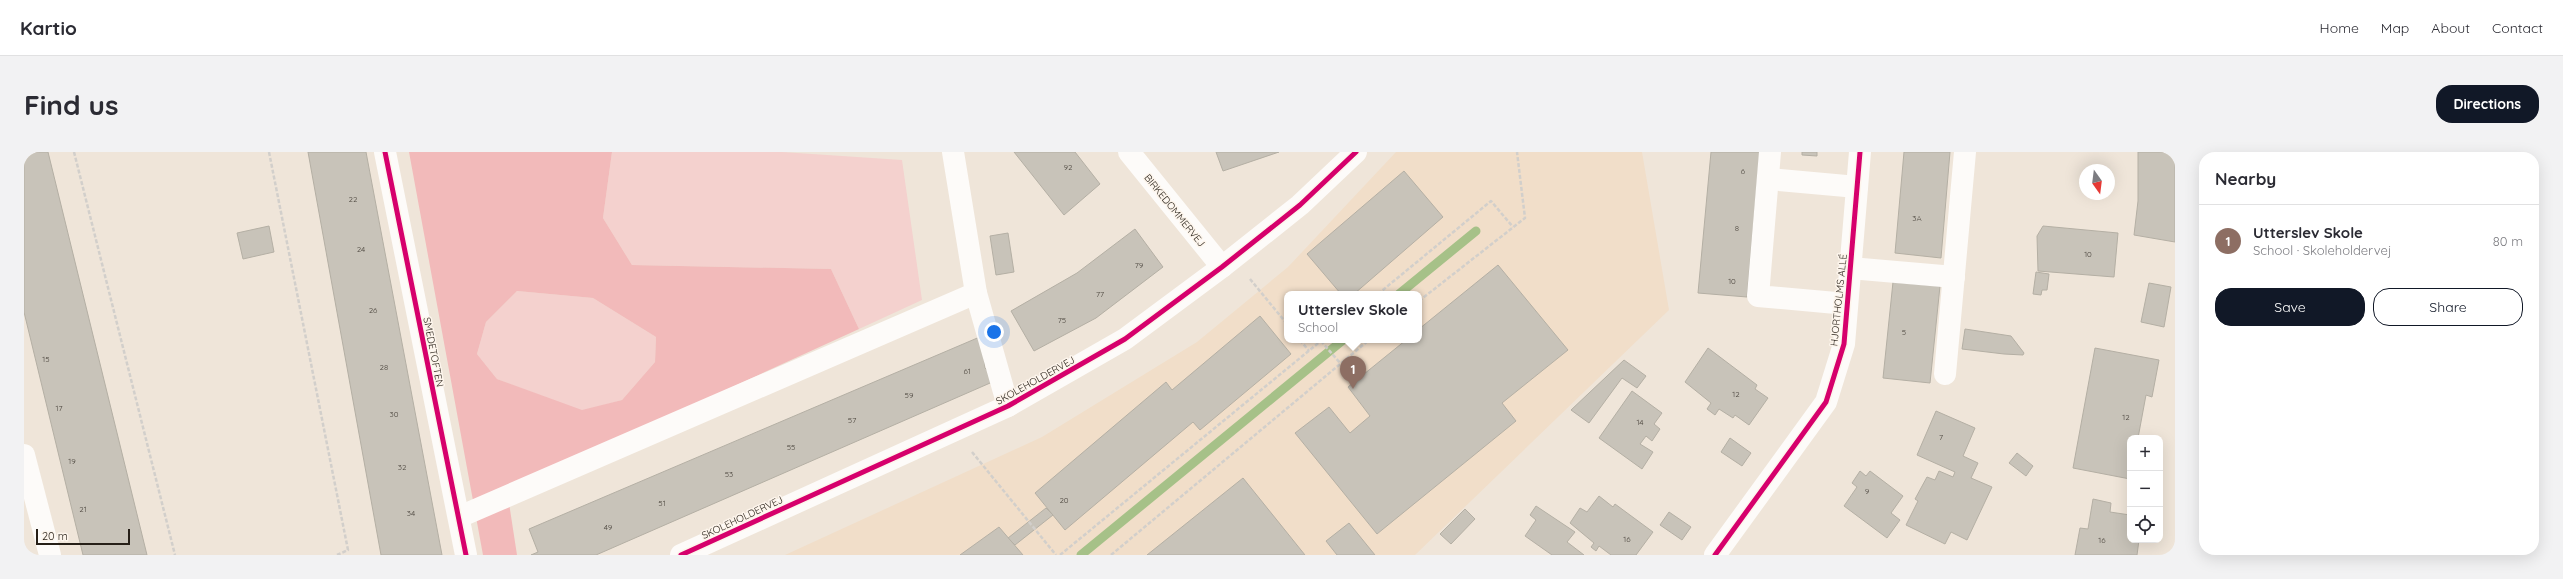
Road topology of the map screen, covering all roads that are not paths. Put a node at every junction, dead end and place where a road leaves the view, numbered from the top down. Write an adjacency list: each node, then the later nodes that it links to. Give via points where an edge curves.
1 (385, 152): 18 (street, SMEDETOFTEN)
2 (953, 152): 13 (street)
3 (1129, 152): 10 (street, BIRKEDOMMERVEJ)
4 (1356, 152): 10 (street, SKOLEHOLDERVEJ, via 1300,206)
5 (1770, 152): 8 (street)
6 (1860, 152): 9 (street, HJORTHOLMS ALLÉ)
7 (1965, 152): 12 (street)
8 (1768, 178): 9 (street); 14 (street, via 1758,296)
9 (1857, 187): 11 (street, HJORTHOLMS ALLÉ)
10 (1227, 263): 16 (street, SKOLEHOLDERVEJ, via 1125,339)
11 (1850, 268): 12 (street); 14 (street, HJORTHOLMS ALLÉ)
12 (1954, 277): 15 (street)
13 (976, 293): 16 (street); 18 (street)
14 (1847, 304): 22 (street, HJORTHOLMS ALLÉ, via 1844,344 1826,402)
15 (1945, 374)
16 (1008, 406): 21 (street, SKOLEHOLDERVEJ)
17 (24, 455): 19 (street)
18 (459, 517): 20 (street, SMEDETOFTEN)
19 (50, 555)
20 (466, 555)
21 (681, 555)
22 (1715, 555)

